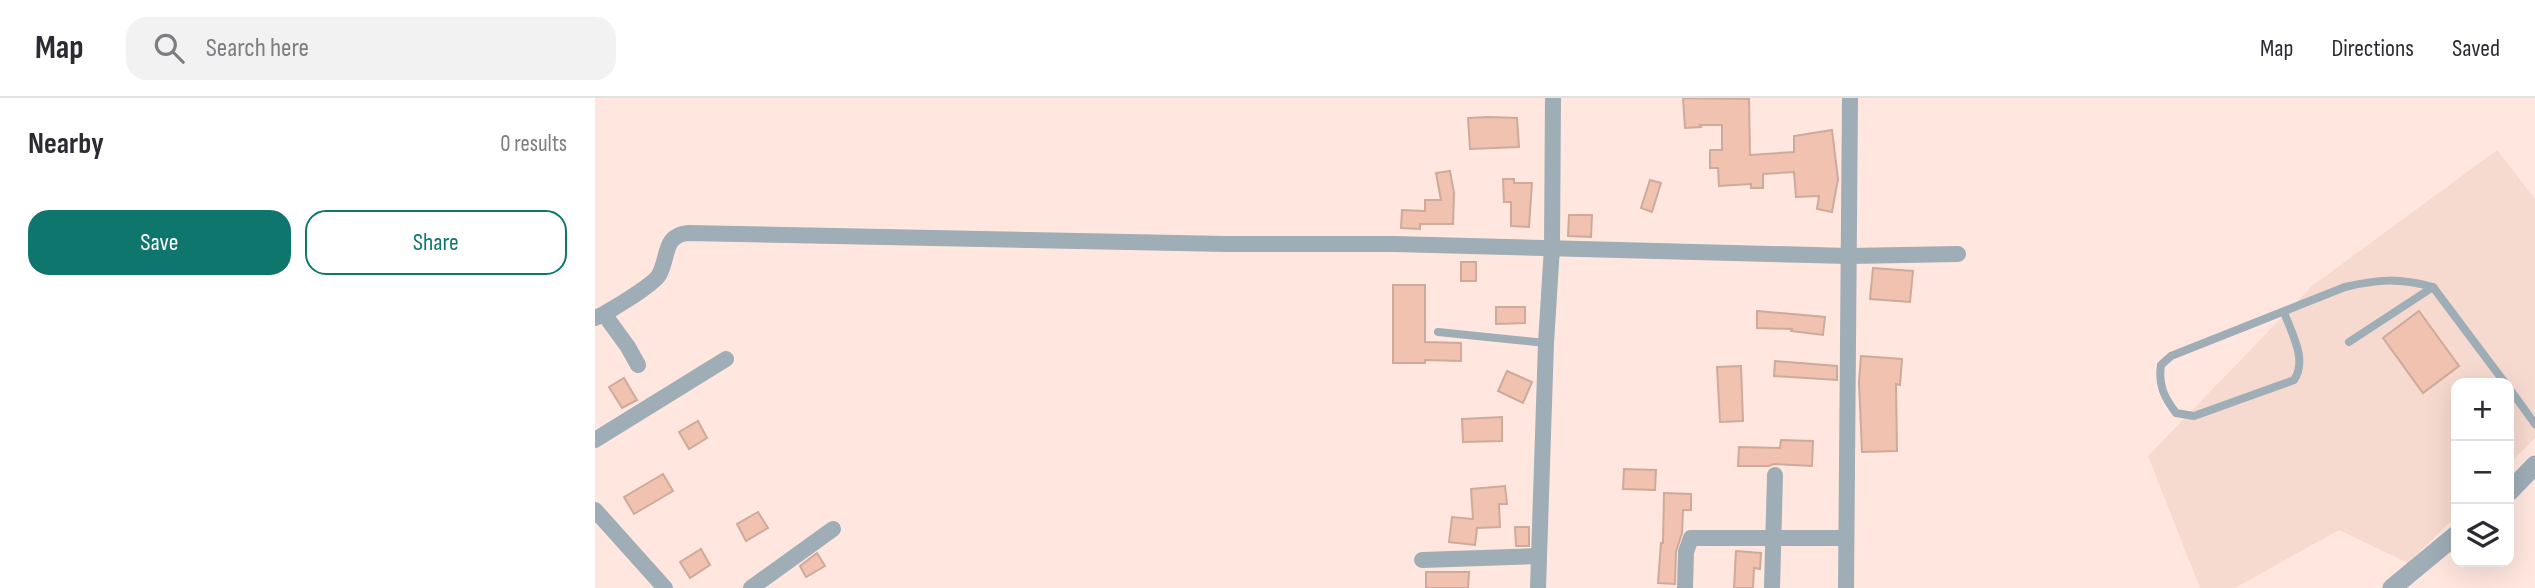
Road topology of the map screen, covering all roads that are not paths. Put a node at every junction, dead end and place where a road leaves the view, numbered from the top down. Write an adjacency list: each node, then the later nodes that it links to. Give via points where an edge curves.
1 (1553, 98): 3 (street)
2 (1850, 98): 5 (street)
3 (1552, 247): 5 (street); 8 (street, via 679,234 671,240 655,282); 11 (street)
4 (1958, 254): 5 (street)
5 (1849, 256): 24 (street)
6 (2433, 286): 7 (lane, via 2374,280); 10 (lane); 14 (lane)
7 (2284, 312): 7 (lane, via 2171,356 2161,365 2163,396 2176,413 2194,416 2294,380 2300,359)
8 (600, 316): 13 (street)
9 (1438, 332): 11 (lane)
10 (2349, 342)
11 (1546, 343): 26 (street)
12 (726, 359): 17 (street)
13 (638, 365)
14 (2501, 378)
15 (2514, 395): 16 (lane)
16 (2535, 424)
17 (595, 440)
18 (2535, 465): 20 (street)
19 (1775, 475): 23 (street)
20 (2514, 487)
21 (597, 517): 28 (street)
22 (833, 529): 29 (street)
23 (1772, 537): 24 (street); 31 (street, via 1691,538); 32 (street)
24 (1846, 538): 33 (street)
25 (2451, 539): 34 (street)
26 (1539, 556): 27 (street); 30 (street)
27 (1422, 560)
28 (665, 588)
29 (751, 588)
30 (1538, 588)
31 (1685, 588)
32 (1772, 588)
33 (1846, 588)
34 (2392, 588)

